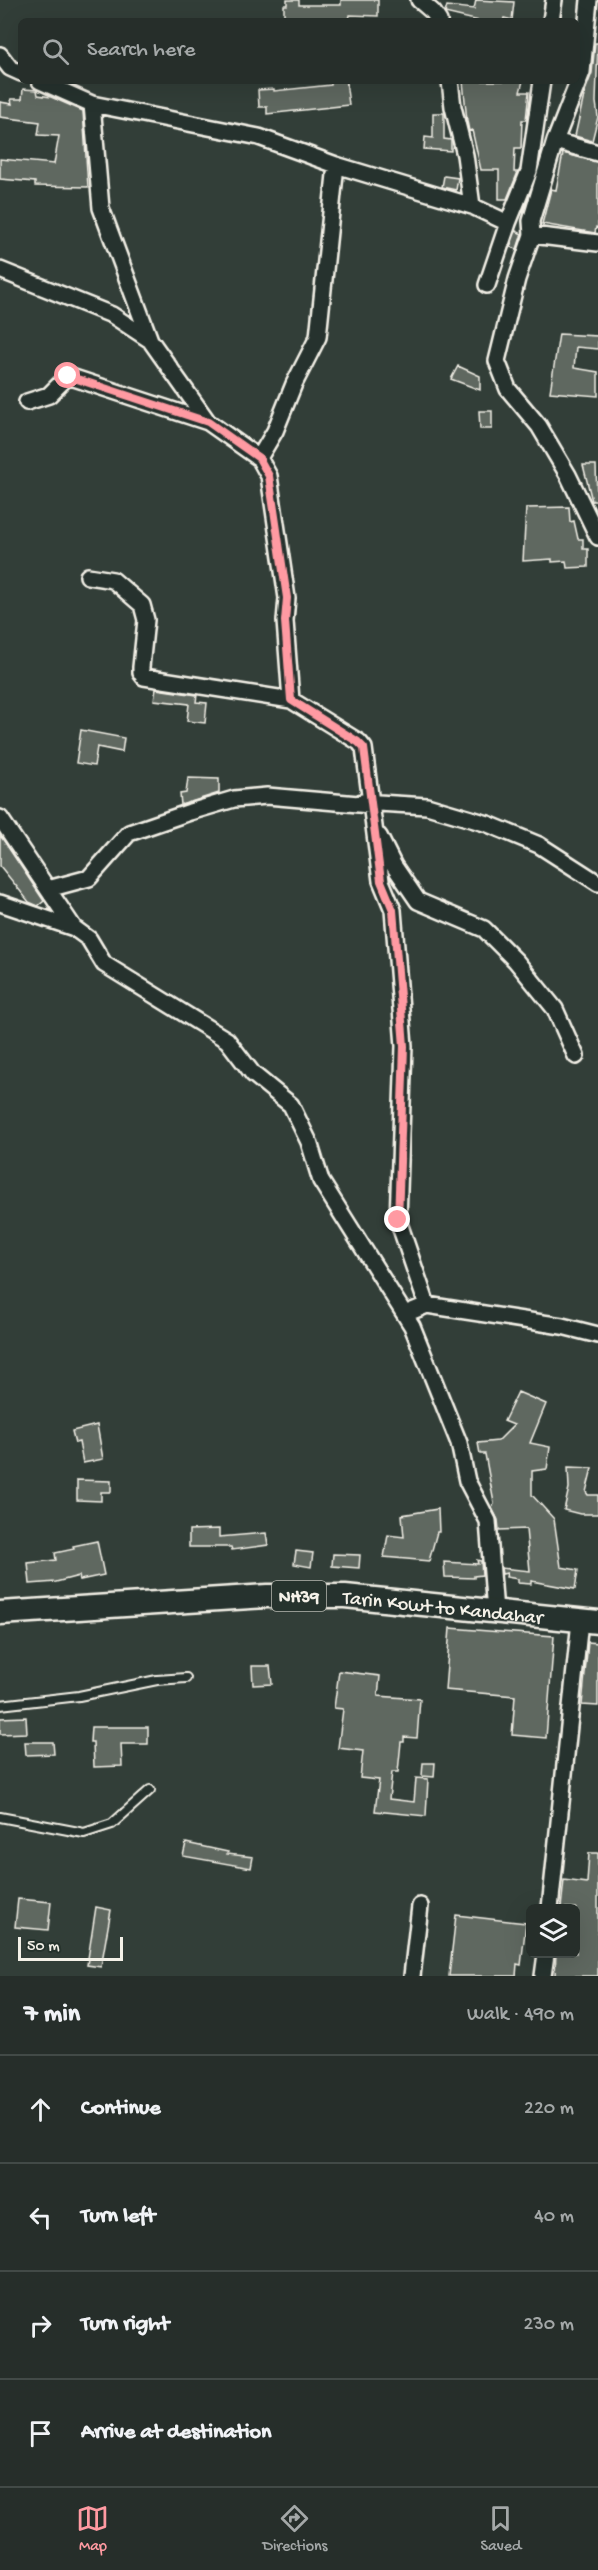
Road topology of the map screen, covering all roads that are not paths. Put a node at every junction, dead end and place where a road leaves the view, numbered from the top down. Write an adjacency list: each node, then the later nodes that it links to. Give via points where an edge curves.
1 (419, 0): 4 (street)
2 (554, 0): 5 (street)
3 (589, 0): 8 (street)
4 (437, 18)
5 (551, 18)
6 (0, 55): 7 (street)
7 (18, 72)
8 (580, 77)
9 (47, 84): 13 (street)
10 (450, 84): 17 (street)
11 (542, 84): 18 (street, via 529,171)
12 (577, 84): 14 (street)
13 (92, 104): 16 (street, via 259,137); 23 (street, via 101,208)
14 (555, 141): 15 (street); 19 (street, via 531,221)
15 (598, 153)
16 (336, 165): 17 (street); 26 (street, via 318,336)
17 (472, 206): 18 (street)
18 (508, 224): 22 (street)
19 (532, 235): 20 (street); 27 (street, via 497,361 508,389 539,426 568,475)
20 (598, 243)
21 (0, 270): 23 (street, via 112,315)
22 (487, 285)
23 (150, 340): 25 (street)
24 (27, 402): 25 (street, via 49,395 68,376)
25 (208, 422): 26 (street)
26 (259, 458): 29 (street, via 269,476 287,598)
27 (598, 537)
28 (87, 576): 29 (street, via 113,580 142,605 146,620 141,667 144,677)
29 (291, 700): 30 (street, via 364,748)
30 (370, 805): 33 (street, via 267,795 234,800 129,833 89,878); 37 (street, via 381,881 393,910 404,1046 398,1220)
31 (0, 818): 33 (street)
32 (598, 883): 36 (street, via 539,846 488,824 427,806 362,802 394,866 418,901 484,929 555,1009)
33 (48, 889): 35 (street)
34 (0, 903): 35 (street)
35 (74, 928): 38 (street, via 89,939 104,964 227,1040 253,1074 291,1105 309,1142 321,1181)
36 (576, 1056)
37 (427, 1305): 38 (street); 39 (street)
38 (405, 1314): 40 (street, via 459,1443 467,1481 488,1521)
39 (598, 1335)
40 (495, 1612): 41 (main road, Tarin Kowt to Kandahar / NH39, via 345,1596 267,1596); 42 (main road, Tarin Kowt to Kandahar / NH39)
41 (0, 1613)
42 (589, 1622): 47 (street)
43 (186, 1678): 44 (lane)
44 (0, 1705)
45 (150, 1790): 46 (lane, via 112,1824 84,1833)
46 (0, 1817)
47 (551, 1904)
48 (420, 1906): 50 (street)
49 (545, 1958): 51 (street)
50 (412, 1976)
51 (543, 1976)

